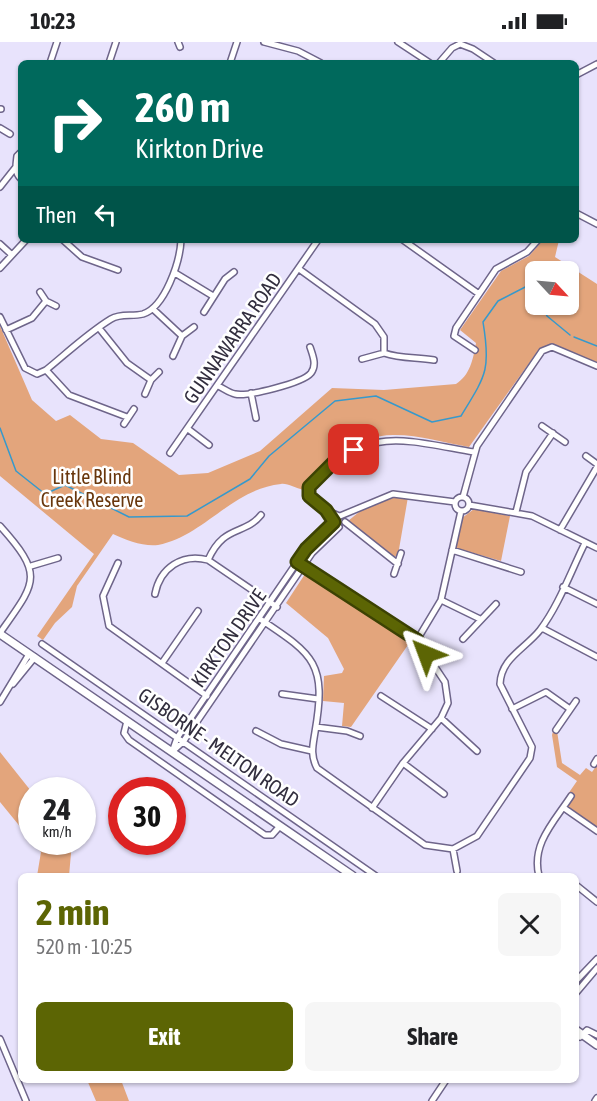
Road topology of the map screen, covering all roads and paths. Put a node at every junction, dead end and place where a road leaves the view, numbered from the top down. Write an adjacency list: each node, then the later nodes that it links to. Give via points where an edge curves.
1 (57, 42): 7 (street)
2 (116, 42): 8 (street)
3 (237, 42): 9 (street)
4 (264, 42): 10 (street)
5 (398, 42): 11 (street)
6 (460, 43): 12 (street); 13 (street)
7 (52, 60)
8 (109, 60)
9 (231, 60)
10 (315, 60)
11 (425, 60)
12 (442, 60)
13 (490, 60)
14 (597, 64): 15 (street)
15 (579, 73)
16 (0, 128): 17 (street)
17 (10, 134)
18 (18, 155): 19 (street)
19 (15, 168): 20 (street); 21 (street)
20 (18, 174)
21 (0, 187)
22 (579, 215): 23 (street)
23 (597, 224)
24 (0, 243): 31 (street)
25 (23, 243): 31 (street)
26 (66, 243): 34 (street, via 81,257)
27 (181, 243): 36 (street)
28 (316, 243): 33 (street, GUNNAWARRA ROAD)
29 (407, 243): 38 (street)
30 (535, 243): 38 (street, via 496,269)
31 (12, 255): 32 (street)
32 (0, 268)
33 (299, 269): 51 (street, via 375,324 384,337); 59 (street, GUNNAWARRA ROAD)
34 (118, 270)
35 (234, 272): 39 (street)
36 (175, 273): 39 (street); 42 (street)
37 (40, 292): 40 (street)
38 (479, 294): 50 (street, via 454,336)
39 (213, 296): 43 (street)
40 (46, 301): 41 (street); 47 (street, via 32,318)
41 (56, 306)
42 (153, 309): 46 (street, via 136,316 116,317); 48 (street)
43 (204, 312)
44 (0, 318): 47 (street)
45 (194, 327): 48 (street)
46 (99, 328): 56 (street); 58 (street, via 127,363)
47 (6, 330): 56 (street, via 25,368 37,374)
48 (182, 336): 52 (street)
49 (310, 347): 60 (street, via 315,363 303,380)
50 (475, 350)
51 (384, 353): 53 (street); 54 (street, via 402,359)
52 (173, 356)
53 (362, 359)
54 (434, 360)
55 (597, 366): 71 (street, via 548,348 538,356)
56 (46, 370): 63 (street, via 69,395)
57 (159, 372): 58 (street)
58 (151, 380): 61 (street)
59 (218, 386): 60 (street, via 235,394); 67 (street, GUNNAWARRA ROAD)
60 (251, 393): 64 (street)
61 (145, 394)
62 (134, 409): 63 (street)
63 (127, 417): 65 (street)
64 (256, 418)
65 (124, 424)
66 (542, 426): 68 (street)
67 (188, 429): 70 (street); 72 (street, GUNNAWARRA ROAD)
68 (553, 434): 69 (street); 81 (street, via 526,472)
69 (565, 442)
70 (209, 445)
71 (474, 452): 75 (street); 78 (street, via 397,439 368,444 340,456 309,487 309,496)
72 (170, 453)
73 (586, 456): 74 (street)
74 (597, 465): 86 (street)
75 (463, 497): 76 (street); 77 (street)
76 (456, 502): 79 (street); 80 (street, via 393,494)
77 (469, 505): 79 (street); 81 (street)
78 (326, 510): 83 (street); 84 (street)
79 (461, 511): 89 (street)
80 (351, 512): 83 (street); 84 (street, KIRKTON DRIVE)
81 (516, 512): 86 (street)
82 (261, 515): 92 (street, via 255,522 223,536)
83 (339, 516): 84 (street)
84 (340, 523): 93 (street, KIRKTON DRIVE, via 306,549); 95 (street); 97 (street, KIRKTON DRIVE)
85 (0, 526): 96 (street)
86 (560, 530): 87 (street)
87 (585, 543): 88 (street); 100 (street)
88 (597, 548)
89 (452, 550): 98 (street); 102 (street)
90 (401, 553): 95 (street)
91 (58, 558): 96 (street)
92 (208, 560): 101 (street, via 186,558 176,562 160,576); 103 (street)
93 (297, 562): 97 (street); 103 (street, KIRKTON DRIVE)
94 (118, 563): 120 (street, via 103,596 109,626)
95 (398, 564): 99 (street)
96 (31, 566): 111 (street, via 28,592)
97 (304, 566): 106 (street, KIRKTON DRIVE); 116 (street)
98 (521, 572)
99 (394, 574)
100 (563, 587): 105 (street); 113 (street)
101 (155, 594)
102 (441, 600): 110 (street); 116 (street)
103 (270, 603): 106 (street); 109 (street, KIRKTON DRIVE)
104 (496, 604): 110 (street)
105 (597, 604)
106 (277, 607): 112 (street, KIRKTON DRIVE)
107 (198, 611): 120 (street)
108 (0, 616): 111 (street)
109 (260, 619): 112 (street); 122 (street, KIRKTON DRIVE)
110 (480, 620): 115 (street)
111 (8, 622): 114 (street)
112 (266, 623): 124 (street, KIRKTON DRIVE); 125 (street, via 307,652 320,678)
113 (542, 628): 119 (street); 128 (street, via 503,666 500,684)
114 (0, 633): 118 (main road, GISBORNE - MELTON ROAD)
115 (463, 639)
116 (417, 640): 130 (street, via 448,692)
117 (42, 644): 137 (street, GISBORNE - MELTON ROAD)
118 (32, 656): 127 (street); 131 (main road, GISBORNE - MELTON ROAD)
119 (597, 657)
120 (162, 663): 122 (street)
121 (282, 694): 125 (street)
122 (206, 695): 124 (street); 137 (street, KIRKTON DRIVE)
123 (381, 696): 133 (street)
124 (213, 699): 138 (street, KIRKTON DRIVE)
125 (318, 699): 132 (street)
126 (576, 701): 129 (street)
127 (0, 702)
128 (512, 709): 129 (street, via 546,692); 149 (street, via 532,747 530,758 477,836)
129 (570, 709): 134 (street)
130 (441, 718): 133 (street); 139 (street)
131 (127, 721): 141 (main road, GISBORNE - MELTON ROAD); 147 (street, GISBORNE - MELTON ROAD, via 124,733 129,740 264,834 272,835)
132 (316, 727): 136 (street); 140 (street)
133 (432, 729): 142 (street)
134 (556, 729)
135 (256, 731): 140 (street, via 281,744)
136 (360, 736)
137 (177, 738): 138 (street, GISBORNE - MELTON ROAD); 141 (street, KIRKTON DRIVE)
138 (183, 742): 141 (street, KIRKTON DRIVE); 152 (street, GISBORNE - MELTON ROAD)
139 (477, 750)
140 (312, 751): 145 (street, via 317,768)
141 (172, 752): 147 (main road, GISBORNE - MELTON ROAD)
142 (403, 763): 143 (street); 145 (street)
143 (444, 794)
144 (572, 796): 146 (street)
145 (372, 808): 149 (street, via 425,845)
146 (564, 808): 148 (street); 153 (street, via 538,849)
147 (280, 826): 151 (main road, GISBORNE - MELTON ROAD)
148 (597, 831)
149 (453, 849): 150 (street)
150 (457, 871)
151 (348, 873)
152 (372, 873)
153 (538, 873)
154 (579, 887): 155 (street)
155 (597, 902)
156 (597, 959): 158 (street)
157 (597, 968): 159 (street)
158 (579, 978)
159 (579, 989)
160 (579, 1034): 162 (street, via 588,1030)
161 (579, 1035): 164 (main road)
162 (597, 1035)
163 (0, 1039): 165 (street)
164 (597, 1046)
165 (18, 1082)
166 (18, 1083): 168 (street)
167 (444, 1083): 169 (street)
168 (26, 1101)
169 (432, 1101)

